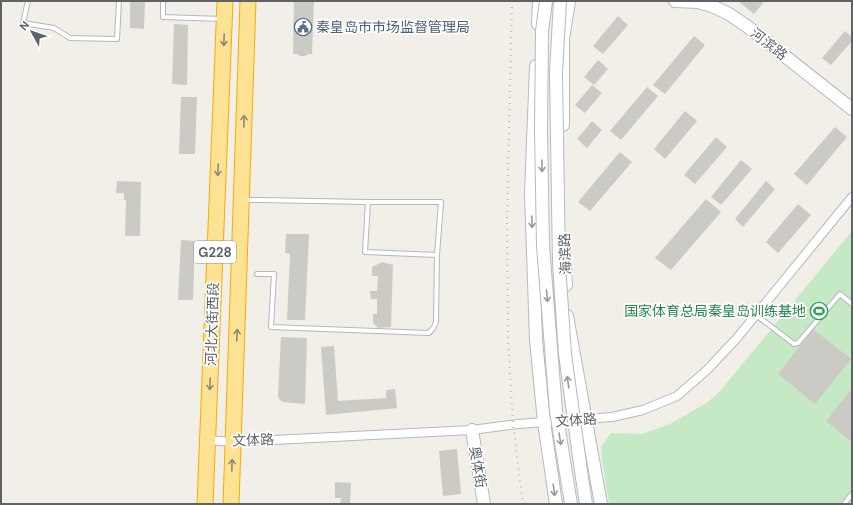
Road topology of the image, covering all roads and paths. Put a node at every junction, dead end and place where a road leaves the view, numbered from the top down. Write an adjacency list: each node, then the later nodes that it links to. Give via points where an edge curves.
1 (28, 1): 2 (lane, via 23,23 54,28 70,38 117,39)
2 (119, 1)
3 (163, 1): 11 (lane, via 163,17)
4 (225, 1): 11 (highway, 河北大街西段 / G228)
5 (248, 1): 14 (highway, 河北大街西段 / G228, one-way to 5)
6 (540, 1): 21 (street, one-way to 21, via 531,193 536,340)
7 (546, 1): 30 (street, 海滨路, one-way to 30, bridge, via 542,31 543,246 556,411)
8 (560, 1): 31 (street, 海滨路, one-way to 8, bridge, via 565,354 559,264 556,73)
9 (569, 1): 20 (street, 海滨路, via 563,39 562,193 567,320)
10 (675, 1): 12 (street, 河滨路, via 698,2 729,14)
11 (224, 19): 23 (highway, 河北大街西段 / G228, one-way to 23)
12 (852, 109)
13 (852, 197): 19 (street, 文体路)
14 (241, 200): 15 (lane); 24 (highway, 河北大街西段 / G228, one-way to 14)
15 (368, 202): 16 (lane, via 365,252); 16 (lane, via 441,202)
16 (437, 255): 17 (lane, via 436,322 429,334 271,327 274,274)
17 (257, 274)
18 (852, 304): 19 (lane, via 840,294 798,344 794,344)
19 (756, 315): 20 (street, 文体路, via 707,370 677,396 643,410 612,417)
20 (586, 419): 21 (street, 文体路); 32 (street, 海滨路)
21 (544, 422): 22 (street, 文体路); 29 (street, one-way to 29)
22 (472, 430): 24 (street, 文体路); 28 (street, 奥体街)
23 (207, 440): 24 (street, 文体路); 26 (highway, 河北大街西段 / G228)
24 (233, 442): 27 (highway, 河北大街西段 / G228, one-way to 24)
25 (852, 494): 33 (lane)
26 (205, 504)
27 (231, 504)
28 (484, 504)
29 (556, 504)
30 (571, 504)
31 (586, 504)
32 (601, 504)
33 (844, 504)

